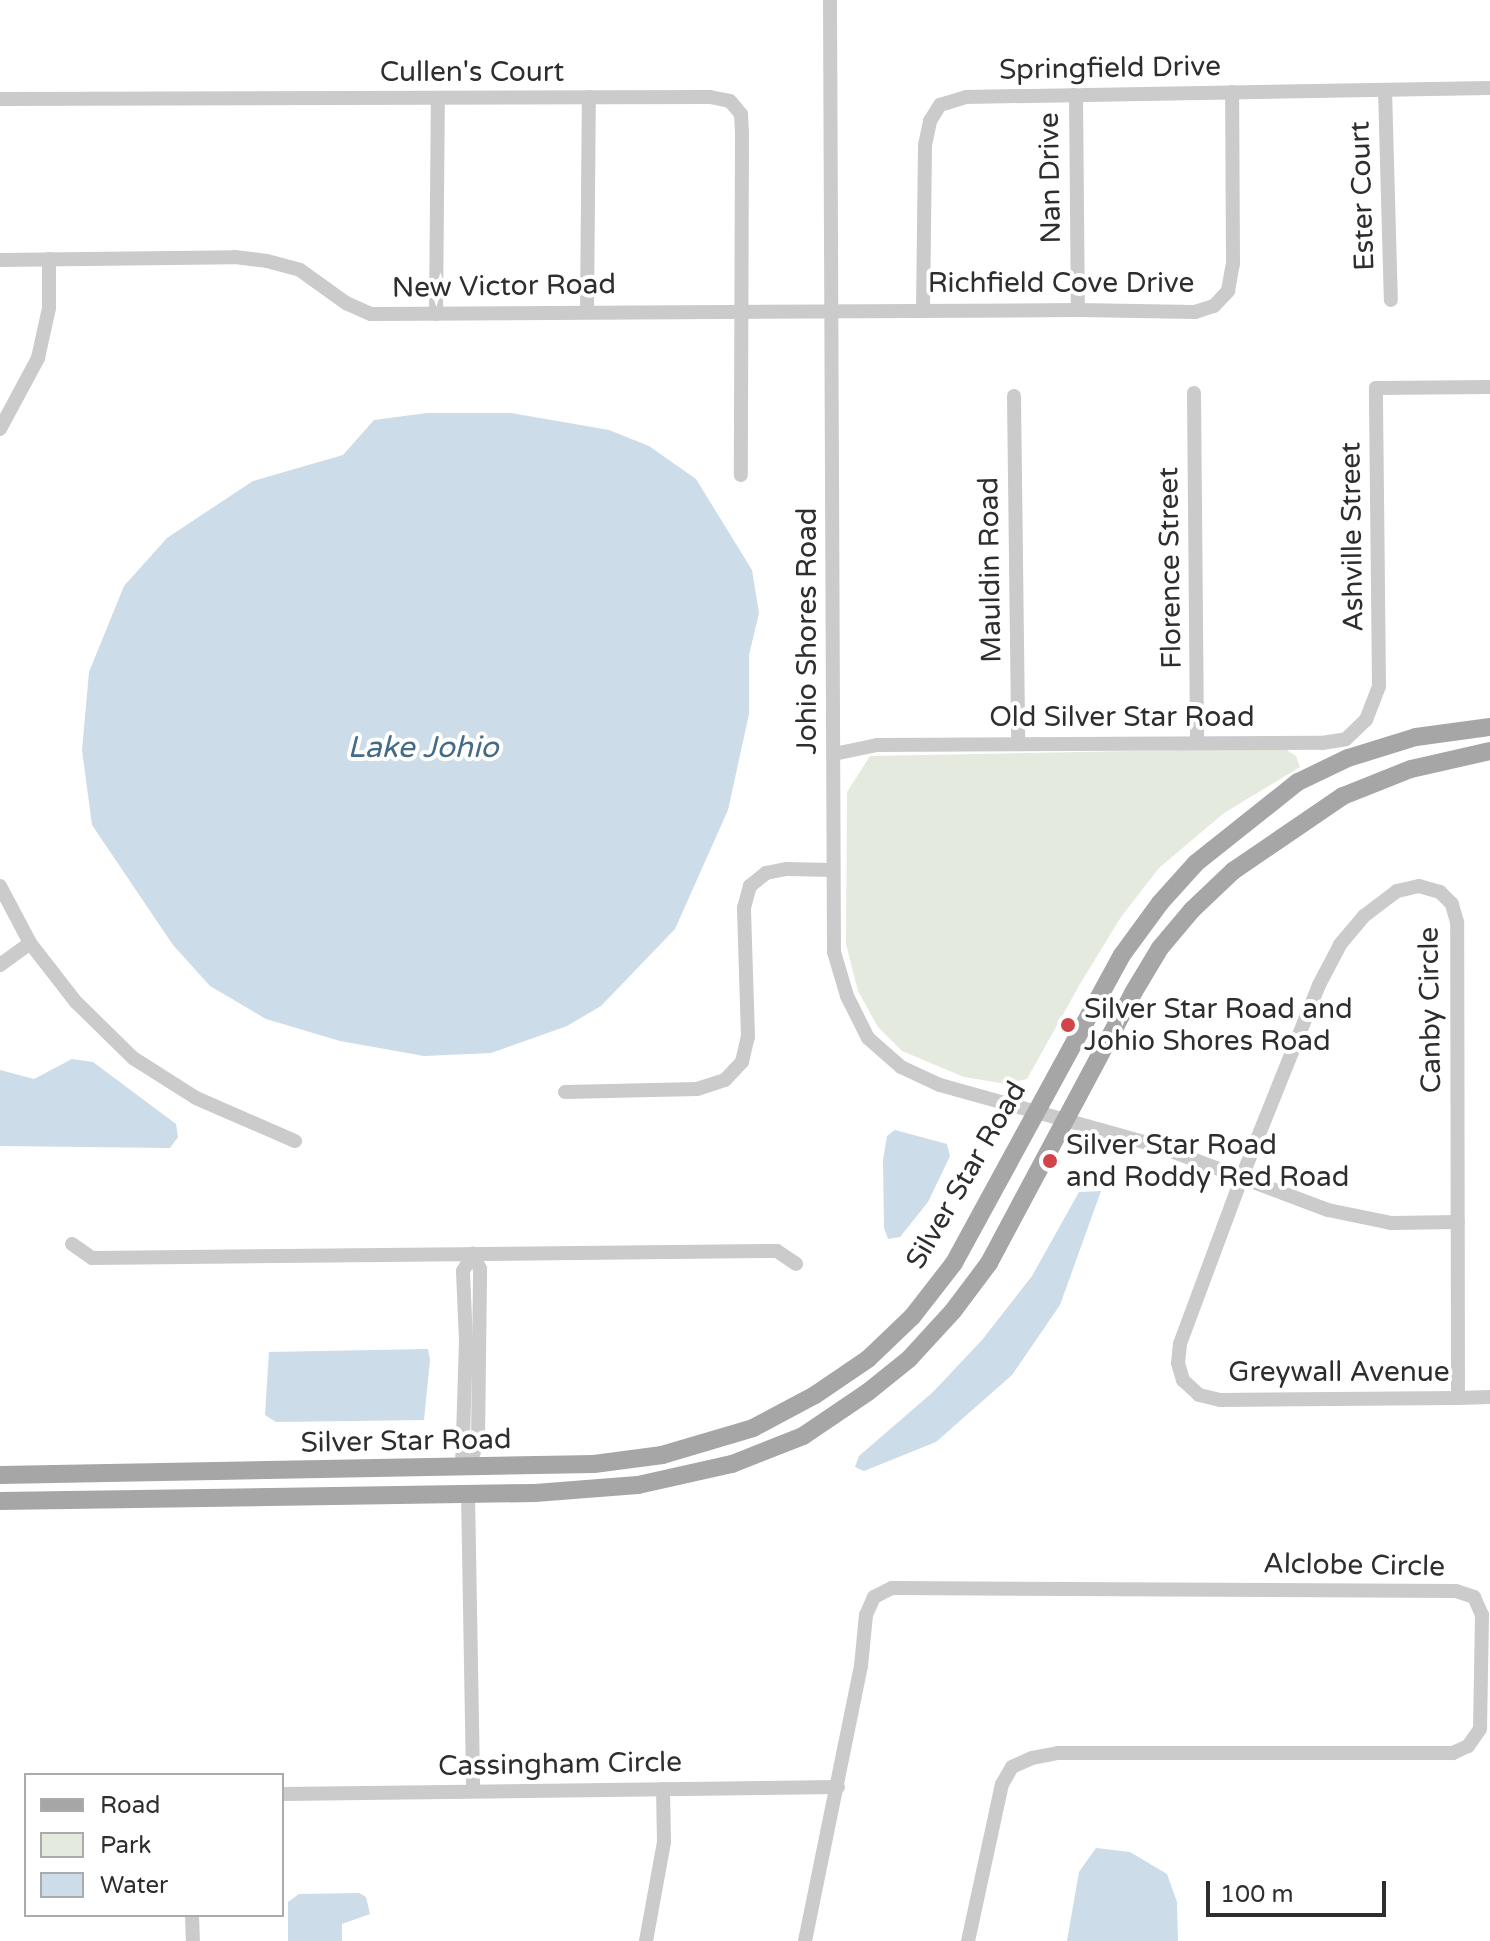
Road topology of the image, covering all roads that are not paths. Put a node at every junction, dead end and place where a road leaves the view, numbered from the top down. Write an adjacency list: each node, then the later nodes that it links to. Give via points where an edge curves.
1 (830, 0): 16 (street, Johio Shores Road)
2 (1490, 88): 3 (street, Springfield Drive)
3 (1385, 90): 4 (street, Springfield Drive); 11 (street, Ester Court)
4 (1232, 92): 5 (street, Springfield Drive); 13 (street, Richfield Cove Drive, via 1233,264 1228,291 1214,306 1195,312)
5 (1076, 94): 12 (street, Springfield Drive, via 966,97 940,105 925,145); 13 (street, Nan Drive)
6 (589, 97): 7 (street, Cullen's Court); 14 (street); 15 (street, Cullen's Court, via 710,97 730,101 741,114)
7 (438, 98): 8 (street, Cullen's Court); 17 (street)
8 (0, 99)
9 (49, 259): 10 (street, New Victor Road); 17 (street, New Victor Road, via 246,258 300,270 371,314); 21 (street, via 49,308 38,358)
10 (0, 260)
11 (1391, 300)
12 (923, 310): 13 (street, Richfield Cove Drive); 16 (street, Richfield Cove Drive)
13 (1078, 310)
14 (587, 311): 15 (street, New Victor Road); 17 (street, New Victor Road)
15 (740, 311): 16 (street, New Victor Road); 22 (street, Cullen's Court)
16 (831, 311): 28 (street, Johio Shores Road)
17 (436, 314)
18 (1490, 387): 23 (street, Ashville Street, via 1376,388)
19 (1194, 393): 25 (street, Florence Street)
20 (1014, 396): 26 (street, Mauldin Road)
21 (0, 429)
22 (741, 475)
23 (1379, 686): 25 (street, Old Silver Star Road, via 1366,720 1346,739)
24 (1490, 727): 34 (main road, Silver Star Road, via 1416,737 1348,758 1298,782 1227,837 1160,903 1122,955)
25 (1197, 742): 26 (street, Old Silver Star Road)
26 (1018, 743): 28 (street, Old Silver Star Road, via 877,745)
27 (1490, 751): 35 (main road, Silver Star Road, via 1411,769 1343,796 1233,871 1160,948)
28 (834, 754): 29 (street, Johio Shores Road)
29 (832, 870): 33 (street, via 766,873 750,886 744,908 748,1037 742,1062 725,1080 697,1089); 34 (street, Johio Shores Road, via 834,952 847,996 868,1038 901,1067 940,1085)
30 (0, 886): 31 (street)
31 (30, 943): 32 (street); 36 (street, via 76,1002 133,1058 196,1098)
32 (0, 965)
33 (565, 1092)
34 (1036, 1112): 35 (street, Johio Shores Road); 45 (main road, Silver Star Road, via 954,1263 912,1317 868,1359 753,1428)
35 (1066, 1119): 37 (street, Johio Shores Road); 49 (main road, Silver Star Road, via 989,1263 953,1311 909,1359 803,1436 732,1464 638,1485)
36 (295, 1141)
37 (1242, 1177): 38 (street, Johio Shores Road, via 1360,1219); 38 (street, Canby Circle, via 1340,945 1364,916 1397,891 1419,886 1440,892 1452,904 1457,922); 42 (street, Canby Circle)
38 (1458, 1222): 44 (street, Canby Circle)
39 (72, 1244): 40 (street, via 92,1258)
40 (473, 1254): 41 (street, via 777,1251); 46 (street, via 480,1269 472,1361 478,1441)
41 (796, 1264)
42 (1180, 1344): 44 (street, Greywall Avenue, via 1183,1380 1199,1395 1220,1400)
43 (1490, 1397): 44 (street, Greywall Avenue)
44 (1458, 1398)
45 (662, 1455): 46 (main road, Silver Star Road, via 594,1464); 49 (main road, via 639,1468 497,1476)
46 (465, 1468): 47 (main road, Silver Star Road); 50 (main road, via 452,1480 424,1483 298,1484)
47 (9, 1475): 48 (main road, via 8,1485)
48 (0, 1485)
49 (468, 1493): 50 (main road, Silver Star Road); 54 (street)
50 (295, 1496): 51 (main road, Silver Star Road)
51 (0, 1501)
52 (838, 1787): 53 (street, Cassingham Circle); 59 (street); 60 (street, Alclobe Circle, via 866,1615 874,1597 892,1588 1456,1591 1474,1597 1482,1615 1480,1729 1468,1746 1453,1753 1058,1753 1032,1758 1012,1767 1002,1784)
53 (663, 1789): 54 (street, Cassingham Circle); 58 (street, via 663,1855)
54 (473, 1791): 55 (street, Cassingham Circle)
55 (284, 1794)
56 (192, 1917): 57 (street)
57 (193, 1941)
58 (646, 1941)
59 (805, 1941)
60 (968, 1941)

